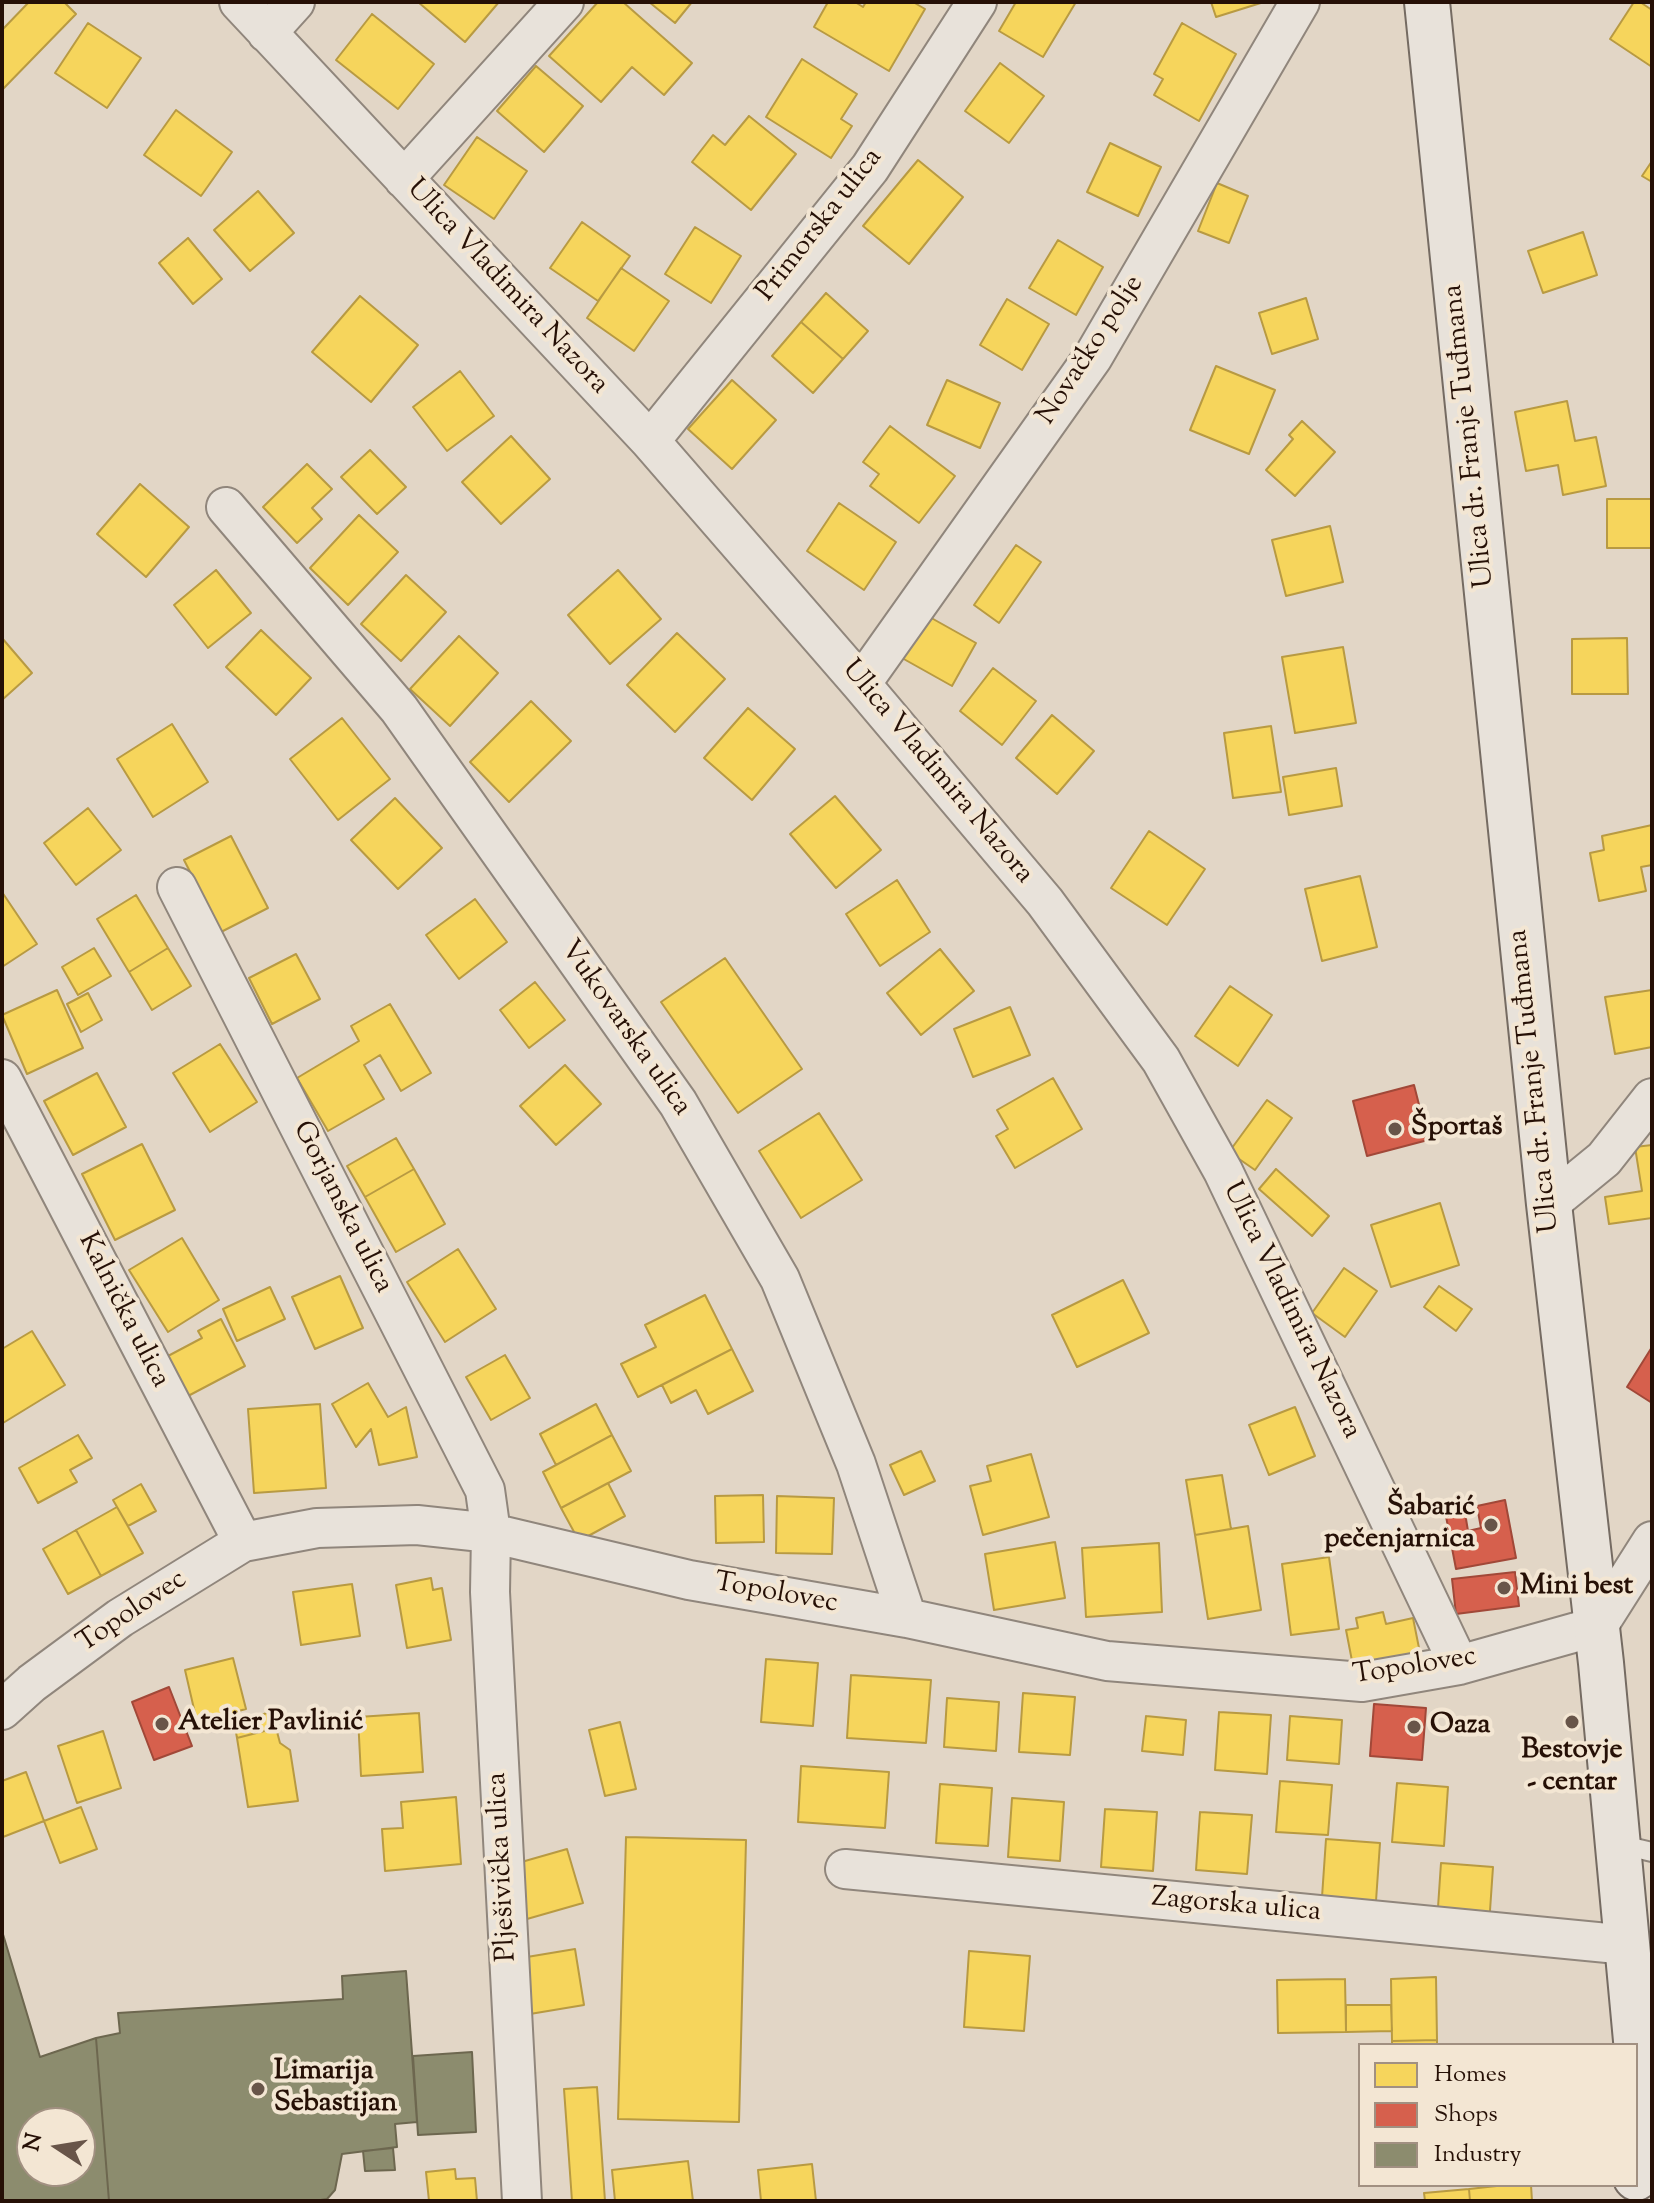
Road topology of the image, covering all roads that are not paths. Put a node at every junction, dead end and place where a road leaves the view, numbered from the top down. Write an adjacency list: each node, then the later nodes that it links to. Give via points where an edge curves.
1 (239, 2): 7 (street, Ulica Vladimira Nazora)
2 (295, 2): 7 (street)
3 (564, 2): 8 (street)
4 (977, 2): 9 (street, Primorska ulica, via 870,168)
5 (1300, 2): 11 (street, Novačko polje, via 1093,357)
6 (1427, 2): 15 (main road, Ulica dr. Franje Tuđmana)
7 (267, 33): 8 (street, Ulica Vladimira Nazora)
8 (404, 179): 9 (street, Ulica Vladimira Nazora)
9 (650, 441): 11 (street, Ulica Vladimira Nazora)
10 (226, 507): 19 (street, Vukovarska ulica, via 399,709 678,1103 780,1279 856,1464)
11 (861, 684): 21 (street, Ulica Vladimira Nazora, via 1045,902 1161,1060 1223,1171)
12 (177, 887): 16 (street, Gorjanska ulica, via 485,1490)
13 (2, 1079): 18 (street, Kalnička ulica)
14 (1652, 1098): 15 (street, via 1604,1159)
15 (1549, 1204): 20 (main road, Ulica dr. Franje Tuđmana)
16 (491, 1533): 18 (street, Topolovec, via 417,1525 317,1528); 19 (street, Topolovec, via 689,1580); 28 (street, Plješivička ulica)
17 (1652, 1541): 20 (street)
18 (243, 1542): 22 (street, Topolovec, via 120,1618)
19 (907, 1618): 21 (street, Topolovec, via 1107,1661 1152,1665 1362,1682)
20 (1598, 1626): 21 (street, Topolovec); 23 (main road, Ulica dr. Franje Tuđmana)
21 (1459, 1665)
22 (2, 1710)
23 (1635, 1848): 25 (main road, Ulica dr. Franje Tuđmana)
24 (845, 1869): 25 (street, Zagorska ulica)
25 (1630, 1921): 26 (main road, Ulica dr. Franje Tuđmana)
26 (1647, 2114): 27 (main road, Ulica dr. Franje Tuđmana)
27 (1642, 2171)
28 (522, 2201)

